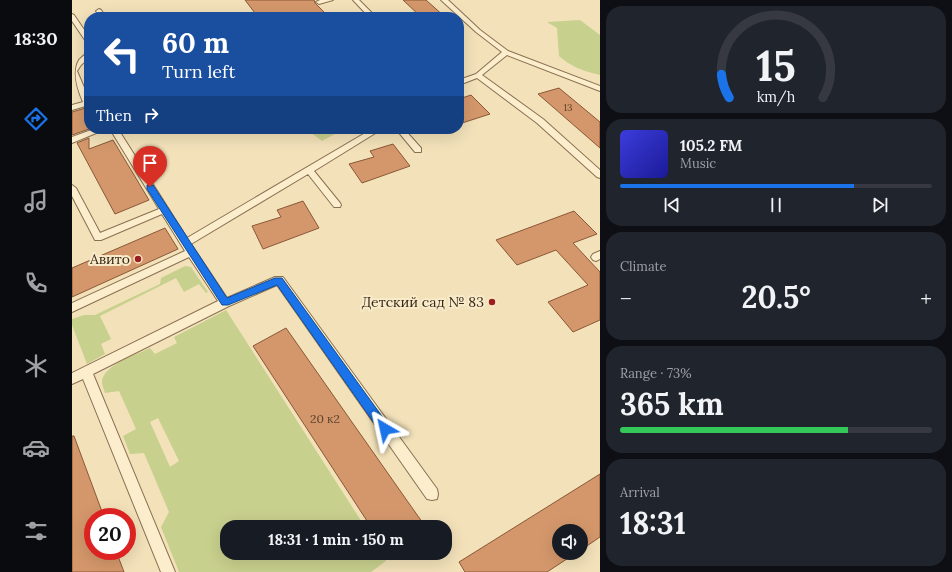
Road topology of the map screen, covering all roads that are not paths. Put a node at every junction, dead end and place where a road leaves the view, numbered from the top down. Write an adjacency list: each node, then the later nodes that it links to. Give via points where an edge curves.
1 (330, 0): 4 (lane)
2 (356, 0): 5 (lane)
3 (444, 0): 6 (lane)
4 (319, 2)
5 (368, 12)
6 (457, 12)
7 (72, 16): 9 (lane)
8 (464, 18): 10 (lane)
9 (84, 34)
10 (506, 52): 12 (lane); 15 (lane)
11 (84, 59): 14 (lane, via 74,71)
12 (478, 75): 13 (lane); 27 (lane, via 540,121)
13 (464, 81)
14 (81, 89): 16 (lane); 17 (lane)
15 (600, 89)
16 (84, 90)
17 (84, 95)
18 (84, 104): 19 (lane)
19 (72, 108)
20 (88, 134): 24 (lane)
21 (117, 134): 30 (lane)
22 (369, 134): 26 (lane)
23 (404, 134): 25 (lane)
24 (72, 140)
25 (418, 150)
26 (308, 169): 29 (lane); 31 (lane)
27 (600, 175)
28 (72, 188): 30 (lane, via 98,238)
29 (337, 205)
30 (164, 210): 31 (lane)
31 (185, 243): 32 (lane)
32 (191, 252): 33 (lane); 34 (lane)
33 (225, 302): 35 (lane); 37 (lane, via 279,280)
34 (72, 308)
35 (86, 372): 36 (lane); 38 (lane)
36 (72, 379)
37 (432, 494)
38 (168, 572)

